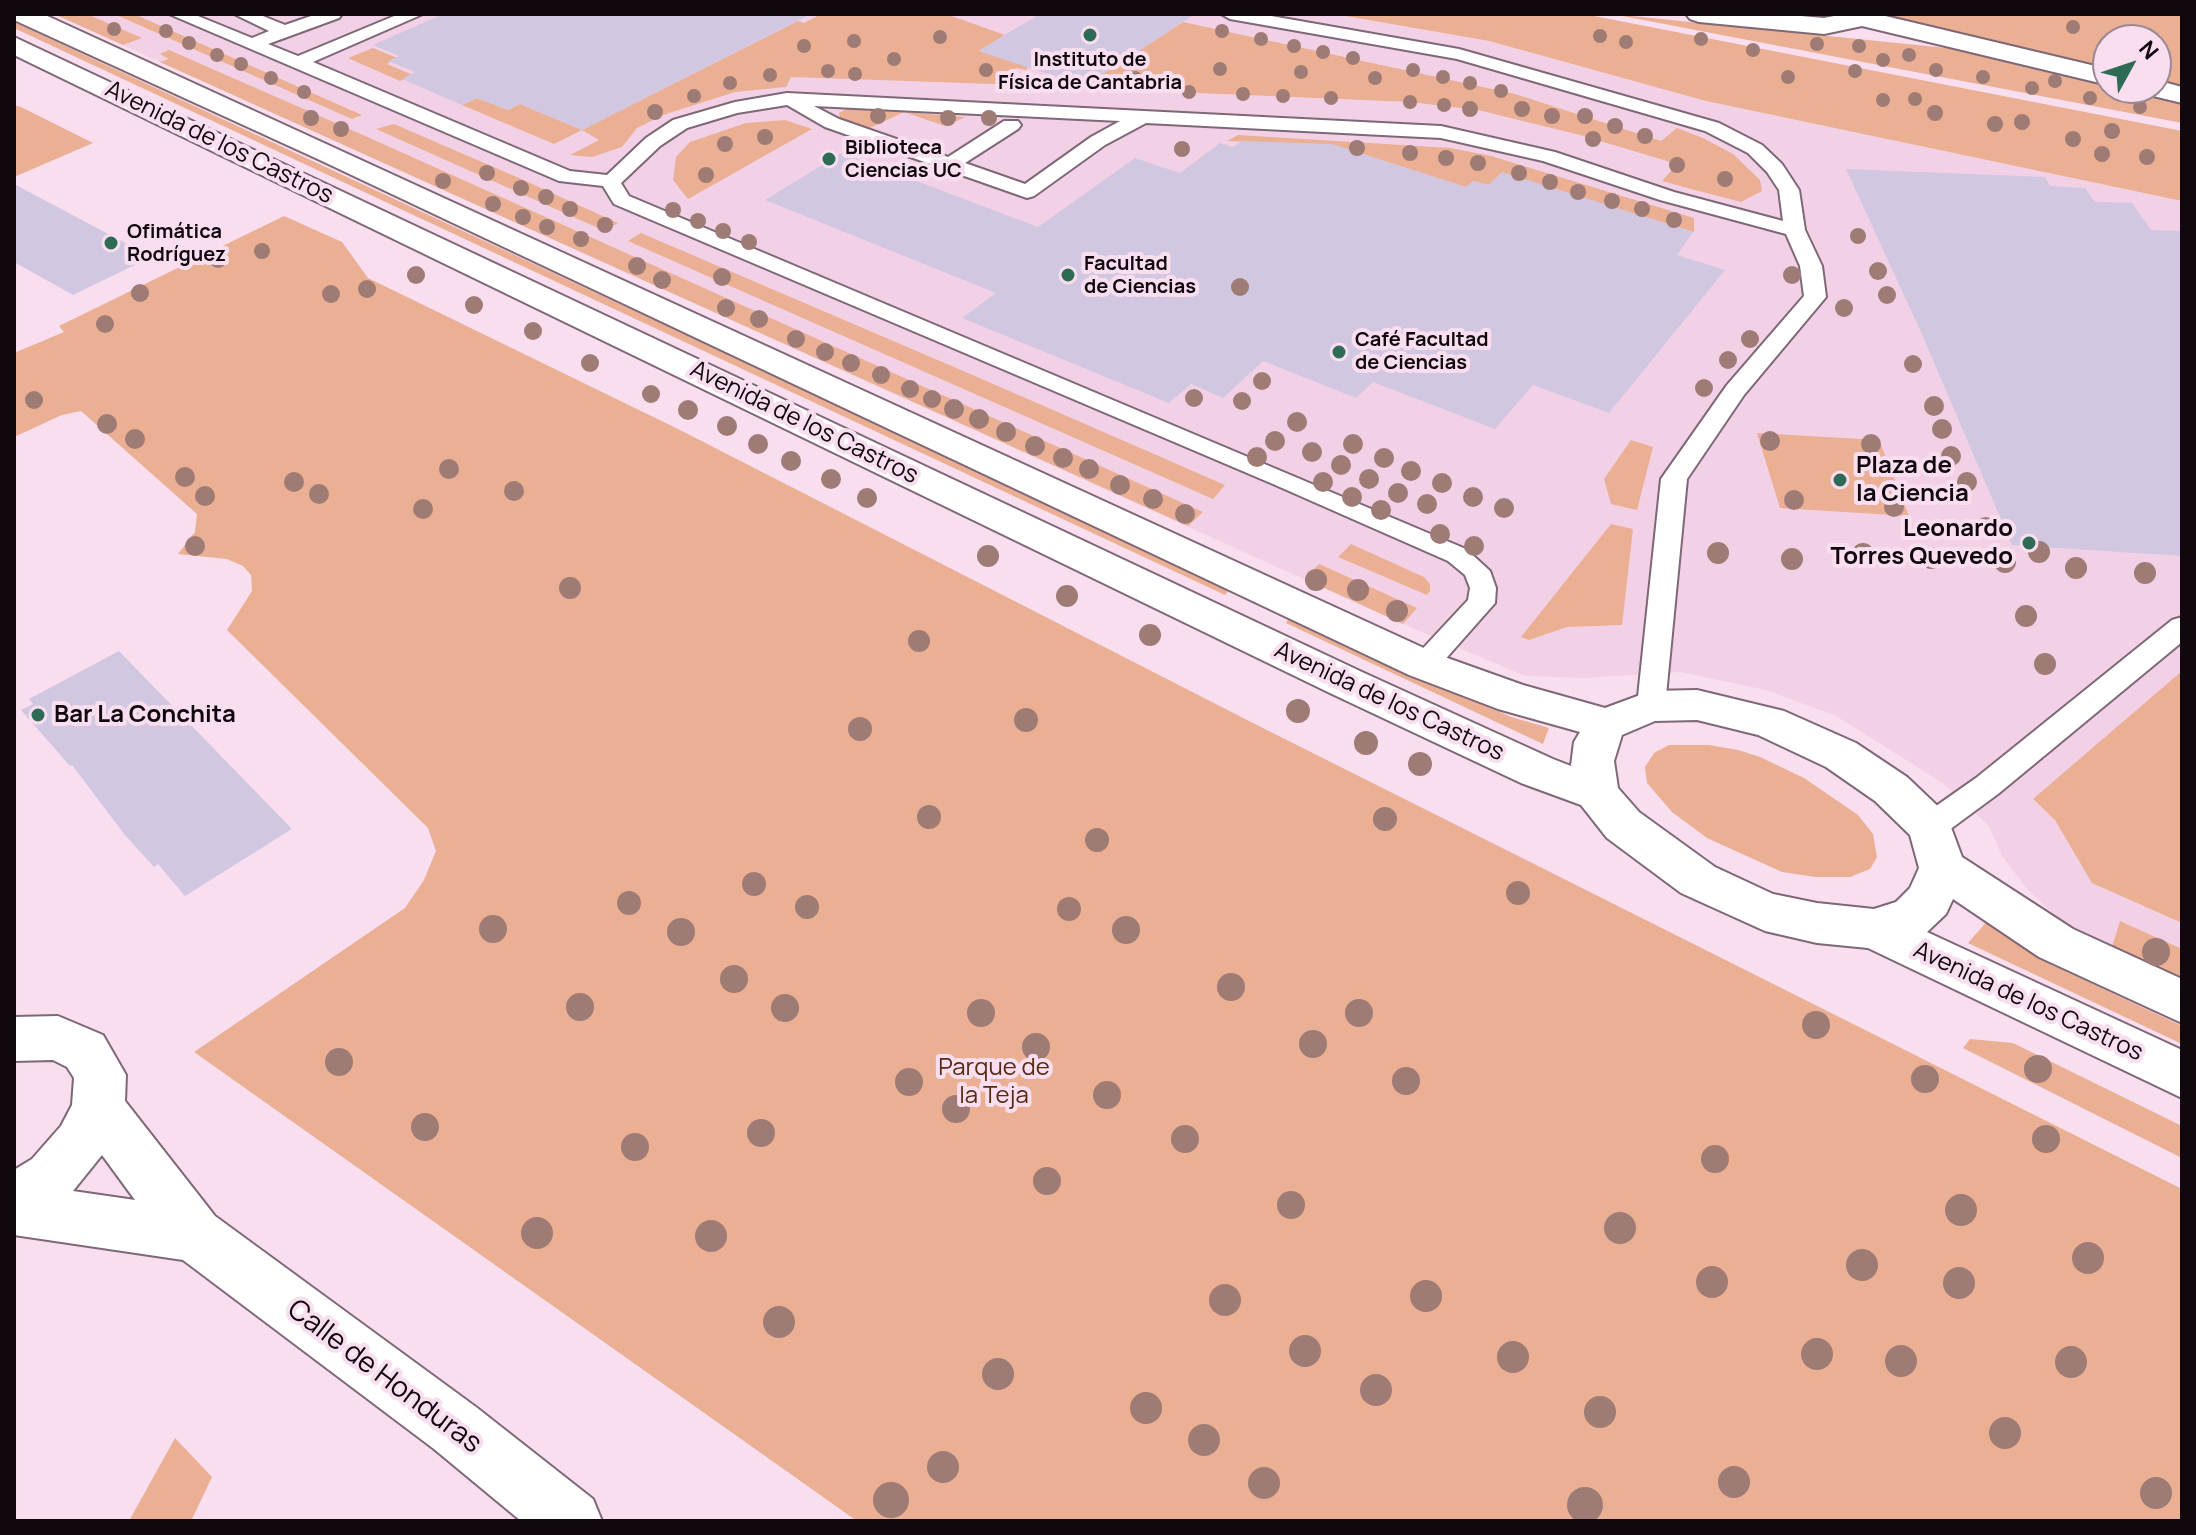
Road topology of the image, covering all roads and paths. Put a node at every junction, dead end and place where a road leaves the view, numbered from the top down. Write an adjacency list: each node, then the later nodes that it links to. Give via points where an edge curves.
1 (22, 14): 21 (main road, Avenida de los Castros)
2 (178, 14): 10 (lane)
3 (243, 14): 9 (lane)
4 (333, 14): 9 (lane)
5 (414, 14): 12 (lane)
6 (1230, 14): 19 (lane, via 1459,54 1712,127 1755,149 1775,168 1789,190)
7 (1699, 14): 8 (main road, via 1824,26)
8 (1854, 16): 13 (main road)
9 (286, 32): 10 (lane)
10 (251, 44): 12 (lane)
11 (14, 45): 24 (main road, Avenida de los Castros, via 1355,687)
12 (298, 62): 18 (lane, via 566,177)
13 (2092, 73)
14 (787, 99): 15 (lane); 17 (lane, via 832,123); 18 (lane, via 680,124)
15 (1148, 115): 17 (lane, via 1098,141 1027,192); 19 (lane, via 1441,132 1548,156 1667,196)
16 (1011, 125): 17 (lane)
17 (949, 165)
18 (610, 181): 21 (lane, Avenida de los Castros, via 621,200 642,210 1457,555 1477,571 1481,603)
19 (1795, 230): 22 (lane, via 1811,266 1815,297 1735,390 1674,479)
20 (2182, 627): 25 (lane, via 1987,786)
21 (1424, 665): 23 (main road, Avenida de los Castros, via 1513,698)
22 (1651, 706): 23 (main road); 25 (main road, via 1697,705 1769,722 1841,755 1891,789)
23 (1607, 724): 24 (main road, via 1592,761)
24 (1597, 793): 26 (main road, via 1623,825 1698,880 1765,912)
25 (1936, 848): 26 (main road, via 1929,900 1912,917); 27 (main road, via 2056,943)
26 (1874, 929): 30 (main road, Avenida de los Castros)
27 (2182, 1002)
28 (14, 1008): 29 (main road)
29 (36, 1038): 31 (main road, via 85,1051 100,1075)
30 (2182, 1075)
31 (98, 1108): 32 (main road, via 80,1143 51,1177); 34 (main road, Calle de Honduras)
32 (14, 1200)
33 (14, 1209): 34 (main road, Calle de Honduras)
34 (195, 1235): 35 (main road, Calle de Honduras)
35 (571, 1521)

